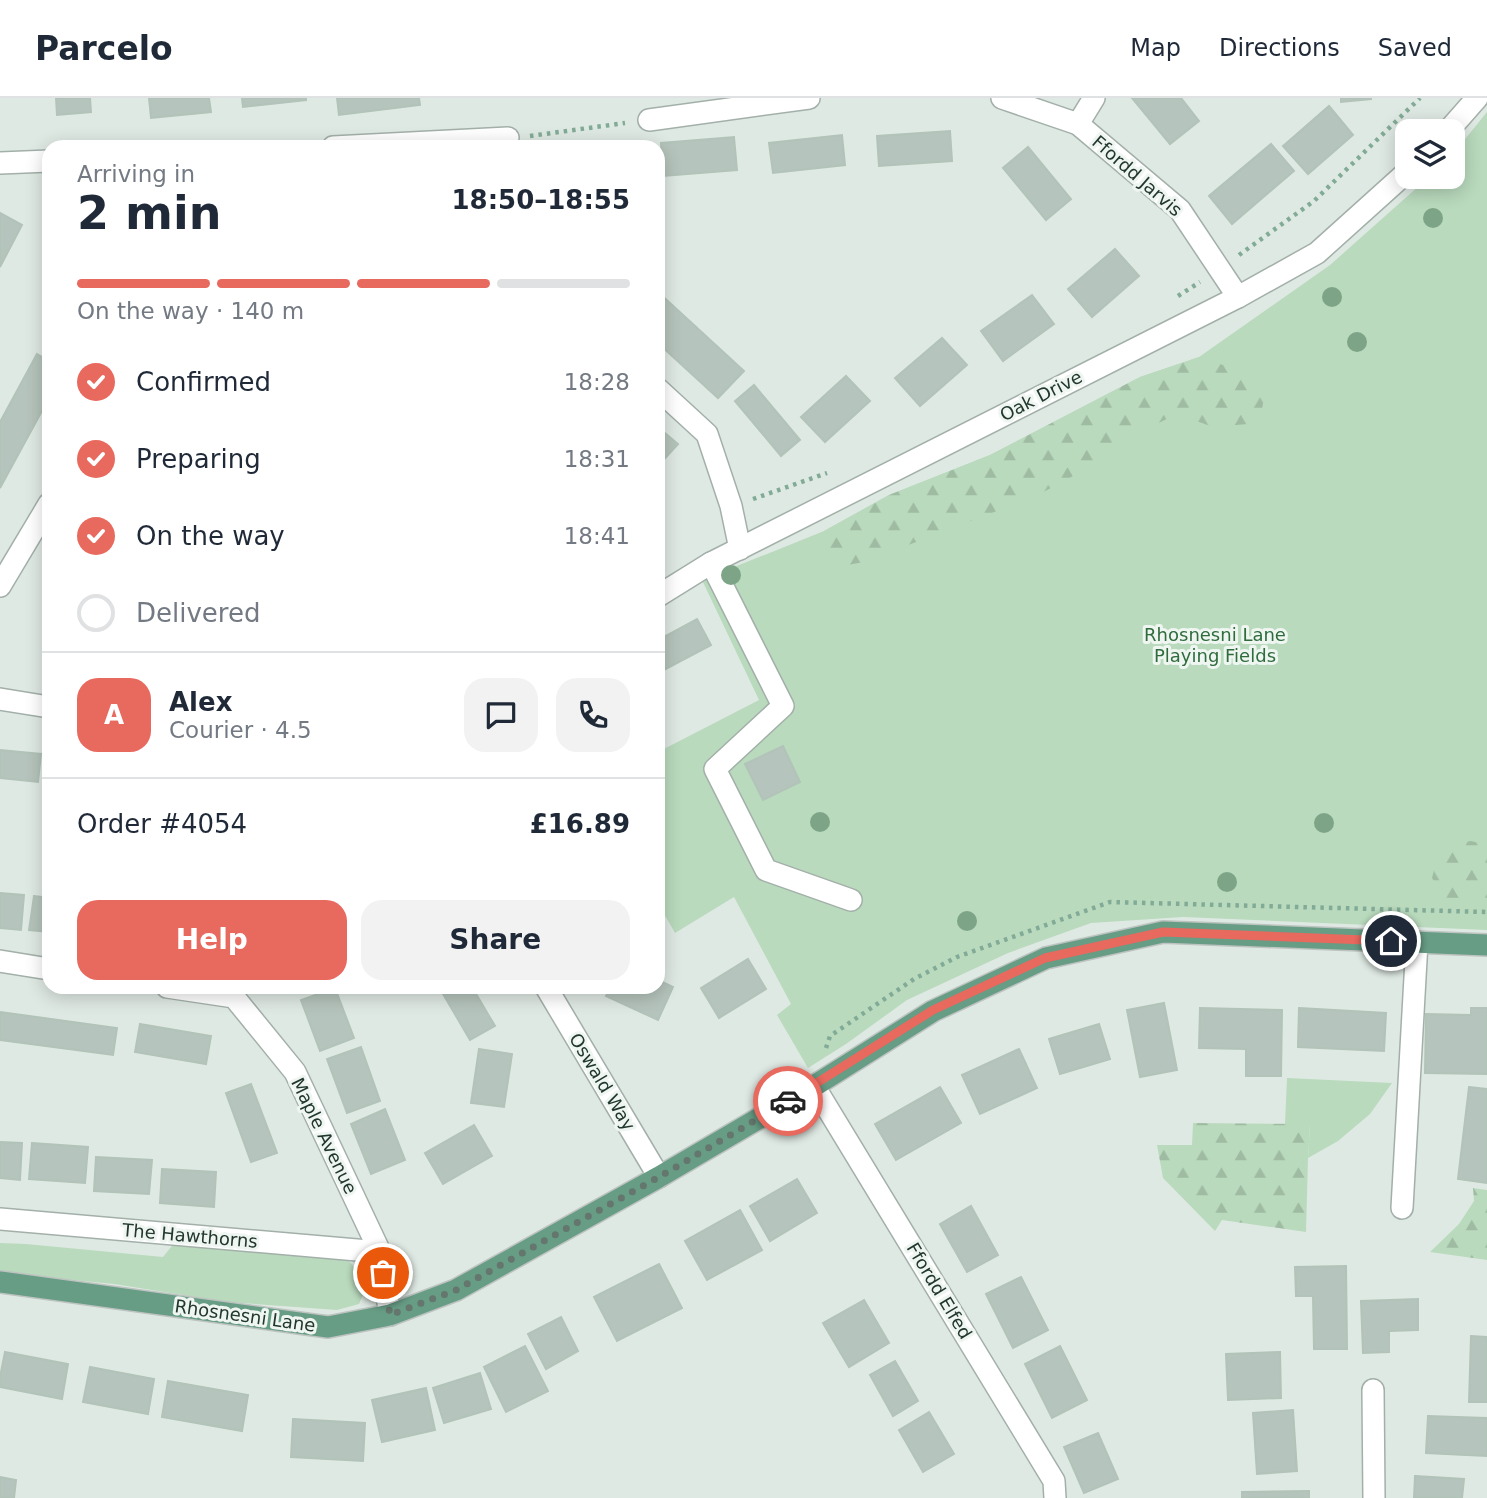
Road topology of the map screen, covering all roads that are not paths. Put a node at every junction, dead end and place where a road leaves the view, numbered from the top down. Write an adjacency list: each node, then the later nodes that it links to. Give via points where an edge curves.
1 (809, 98): 6 (street)
2 (1002, 98): 7 (street, Ffordd Jarvis)
3 (1094, 98): 7 (street)
4 (1477, 98): 5 (street)
5 (1459, 119)
6 (649, 120)
7 (1078, 124): 13 (street, Ffordd Jarvis, via 1180,210)
8 (508, 138): 9 (street)
9 (469, 140)
10 (42, 161): 11 (street)
11 (0, 163)
12 (1395, 184): 13 (street, Oak Drive, via 1317,253)
13 (1238, 296): 16 (street, Oak Drive)
14 (665, 395): 16 (street, via 707,434)
15 (42, 516): 18 (street)
16 (740, 549): 17 (street, Oak Drive)
17 (711, 563): 19 (street, Oak Drive); 22 (street, via 783,706 715,768 766,870)
18 (0, 586)
19 (665, 592)
20 (0, 699): 21 (street)
21 (42, 706)
22 (851, 900)
23 (1417, 942): 24 (main road, Rhosnesni Lane); 29 (main road, Rhosnesni Lane, via 1163,932 1045,958 933,1010); 31 (street)
24 (1487, 945)
25 (0, 961): 26 (street)
26 (42, 968)
27 (210, 994): 33 (street, Maple Avenue, via 234,998 295,1072)
28 (550, 994): 30 (street, Oswald Way)
29 (814, 1086): 30 (main road, Rhosnesni Lane); 37 (street, Ffordd Elfed, via 1054,1481)
30 (659, 1177): 35 (main road, Rhosnesni Lane, via 456,1290)
31 (1402, 1208)
32 (0, 1219): 33 (street, The Hawthorns)
33 (380, 1252): 35 (street, Maple Avenue)
34 (0, 1283): 35 (main road, Rhosnesni Lane, via 328,1327)
35 (390, 1315)
36 (1373, 1390): 38 (street)
37 (1055, 1498)
38 (1374, 1498)

